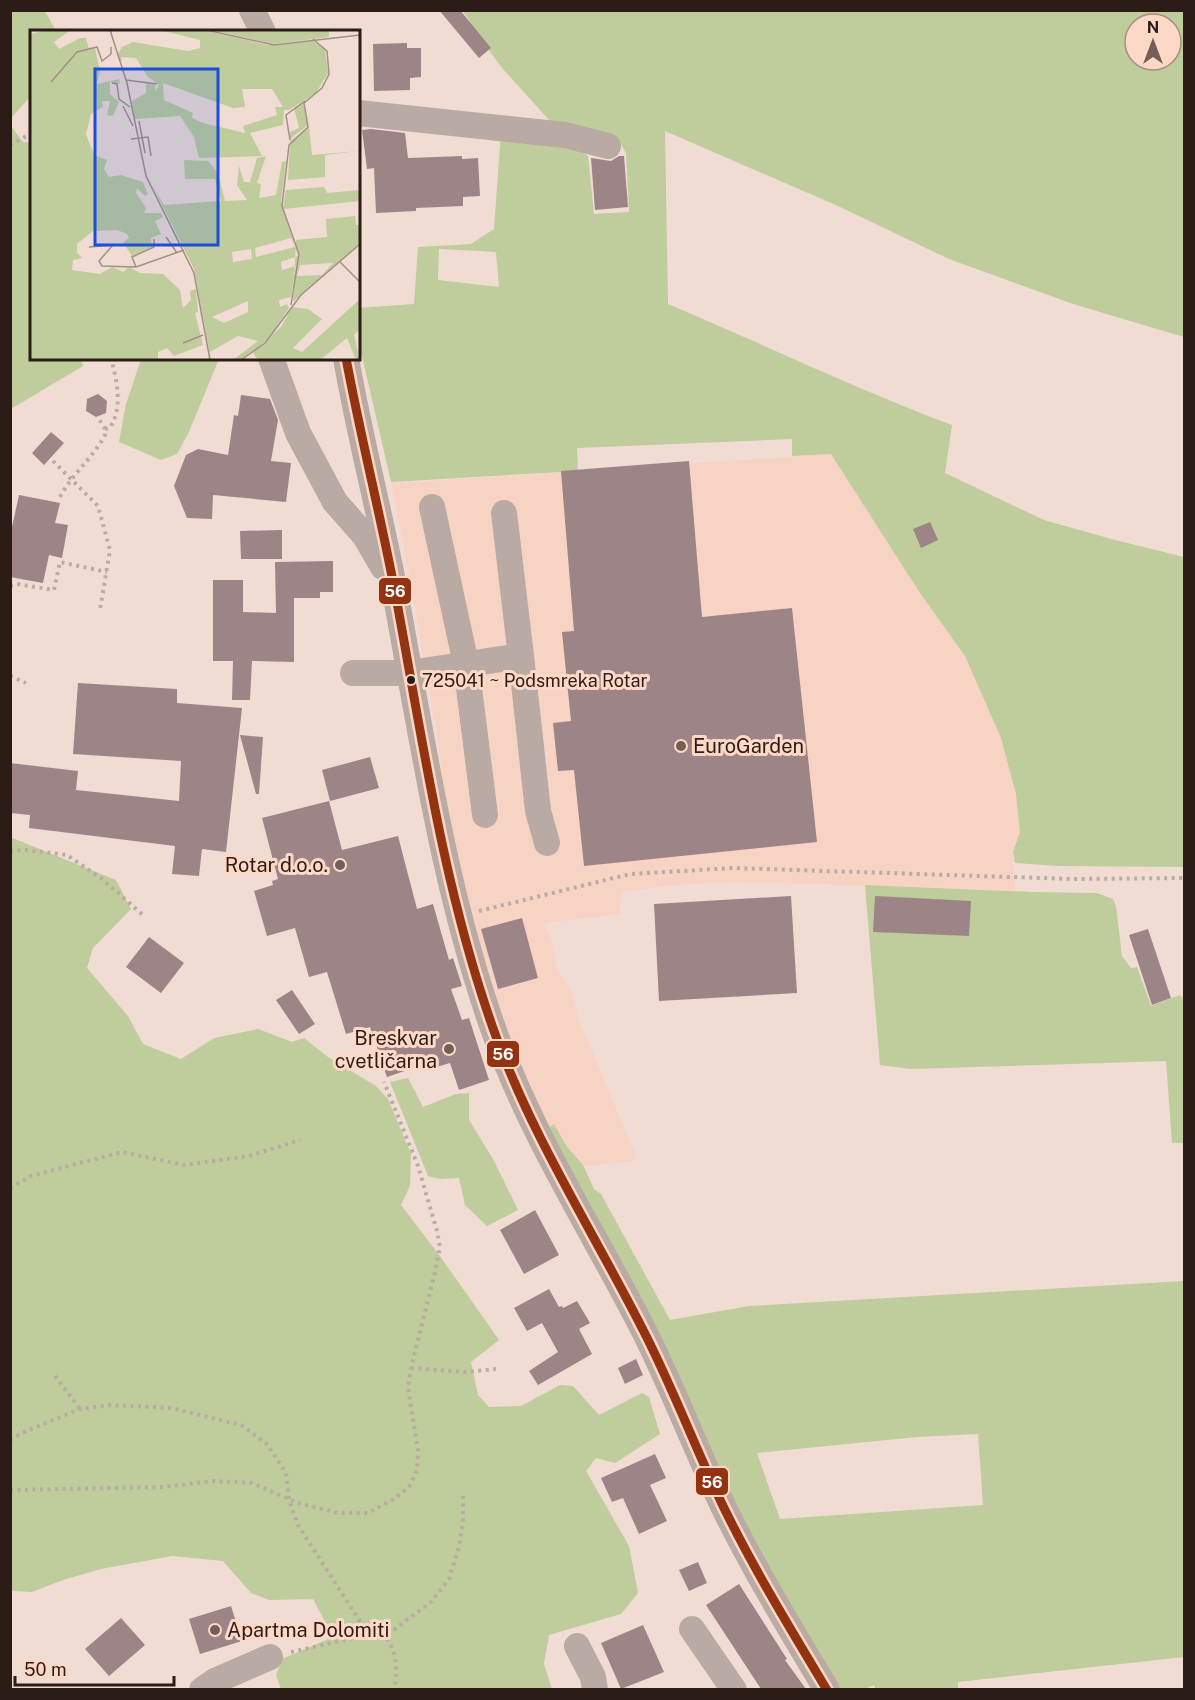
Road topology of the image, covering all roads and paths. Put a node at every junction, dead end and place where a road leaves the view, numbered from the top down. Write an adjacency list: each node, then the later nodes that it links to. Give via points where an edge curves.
1 (252, 10): 2 (street)
2 (261, 30)
3 (360, 113): 6 (street, via 565,135)
4 (30, 134): 5 (path)
5 (10, 145)
6 (608, 146)
7 (111, 360): 12 (path, via 118,401 114,422)
8 (272, 360): 19 (street, via 298,433 335,502 364,536)
9 (331, 360): 10 (street)
10 (347, 366): 19 (street)
11 (99, 418): 12 (path)
12 (105, 429): 14 (path, via 100,444)
13 (53, 462): 14 (path)
14 (71, 478): 15 (path); 18 (path, via 101,513 110,550)
15 (60, 497)
16 (432, 507): 23 (street)
17 (504, 513): 22 (street)
18 (107, 572): 20 (path, via 60,562 54,590); 21 (path)
19 (394, 585): 25 (street)
20 (10, 586)
21 (100, 610)
22 (521, 656): 23 (street); 29 (street, via 538,811)
23 (466, 664): 25 (street); 28 (street)
24 (353, 673): 25 (street)
25 (410, 673): 33 (street)
26 (10, 676): 27 (path)
27 (26, 683)
28 (485, 815)
29 (547, 843)
30 (10, 851): 32 (path, via 67,855)
31 (1185, 878): 33 (path, via 1072,879 733,868 630,874)
32 (144, 916)
33 (458, 916): 54 (street, via 496,1035 533,1122 644,1330 724,1508)
34 (384, 1082): 37 (path, via 418,1166 440,1247)
35 (300, 1140): 36 (path, via 249,1156 184,1165 122,1152 31,1176)
36 (10, 1188)
37 (411, 1368): 38 (path, via 465,1372); 44 (path, via 408,1388 418,1450 417,1470 409,1487 368,1513 338,1514)
38 (496, 1369)
39 (55, 1376): 40 (path)
40 (80, 1409): 41 (path); 44 (path, via 111,1405 171,1408 241,1425 267,1444 286,1473)
41 (10, 1440)
42 (10, 1490): 44 (path, via 163,1487 214,1481 252,1483)
43 (463, 1496): 46 (path, via 464,1520 449,1580 432,1602 395,1629)
44 (289, 1500): 47 (path, via 298,1525)
45 (692, 1629): 53 (street)
46 (383, 1632): 47 (path); 51 (path, via 394,1649)
47 (368, 1634): 49 (path)
48 (577, 1646): 52 (street)
49 (270, 1657): 50 (street)
50 (202, 1689)
51 (395, 1689)
52 (595, 1689)
53 (734, 1689)
54 (827, 1689)

